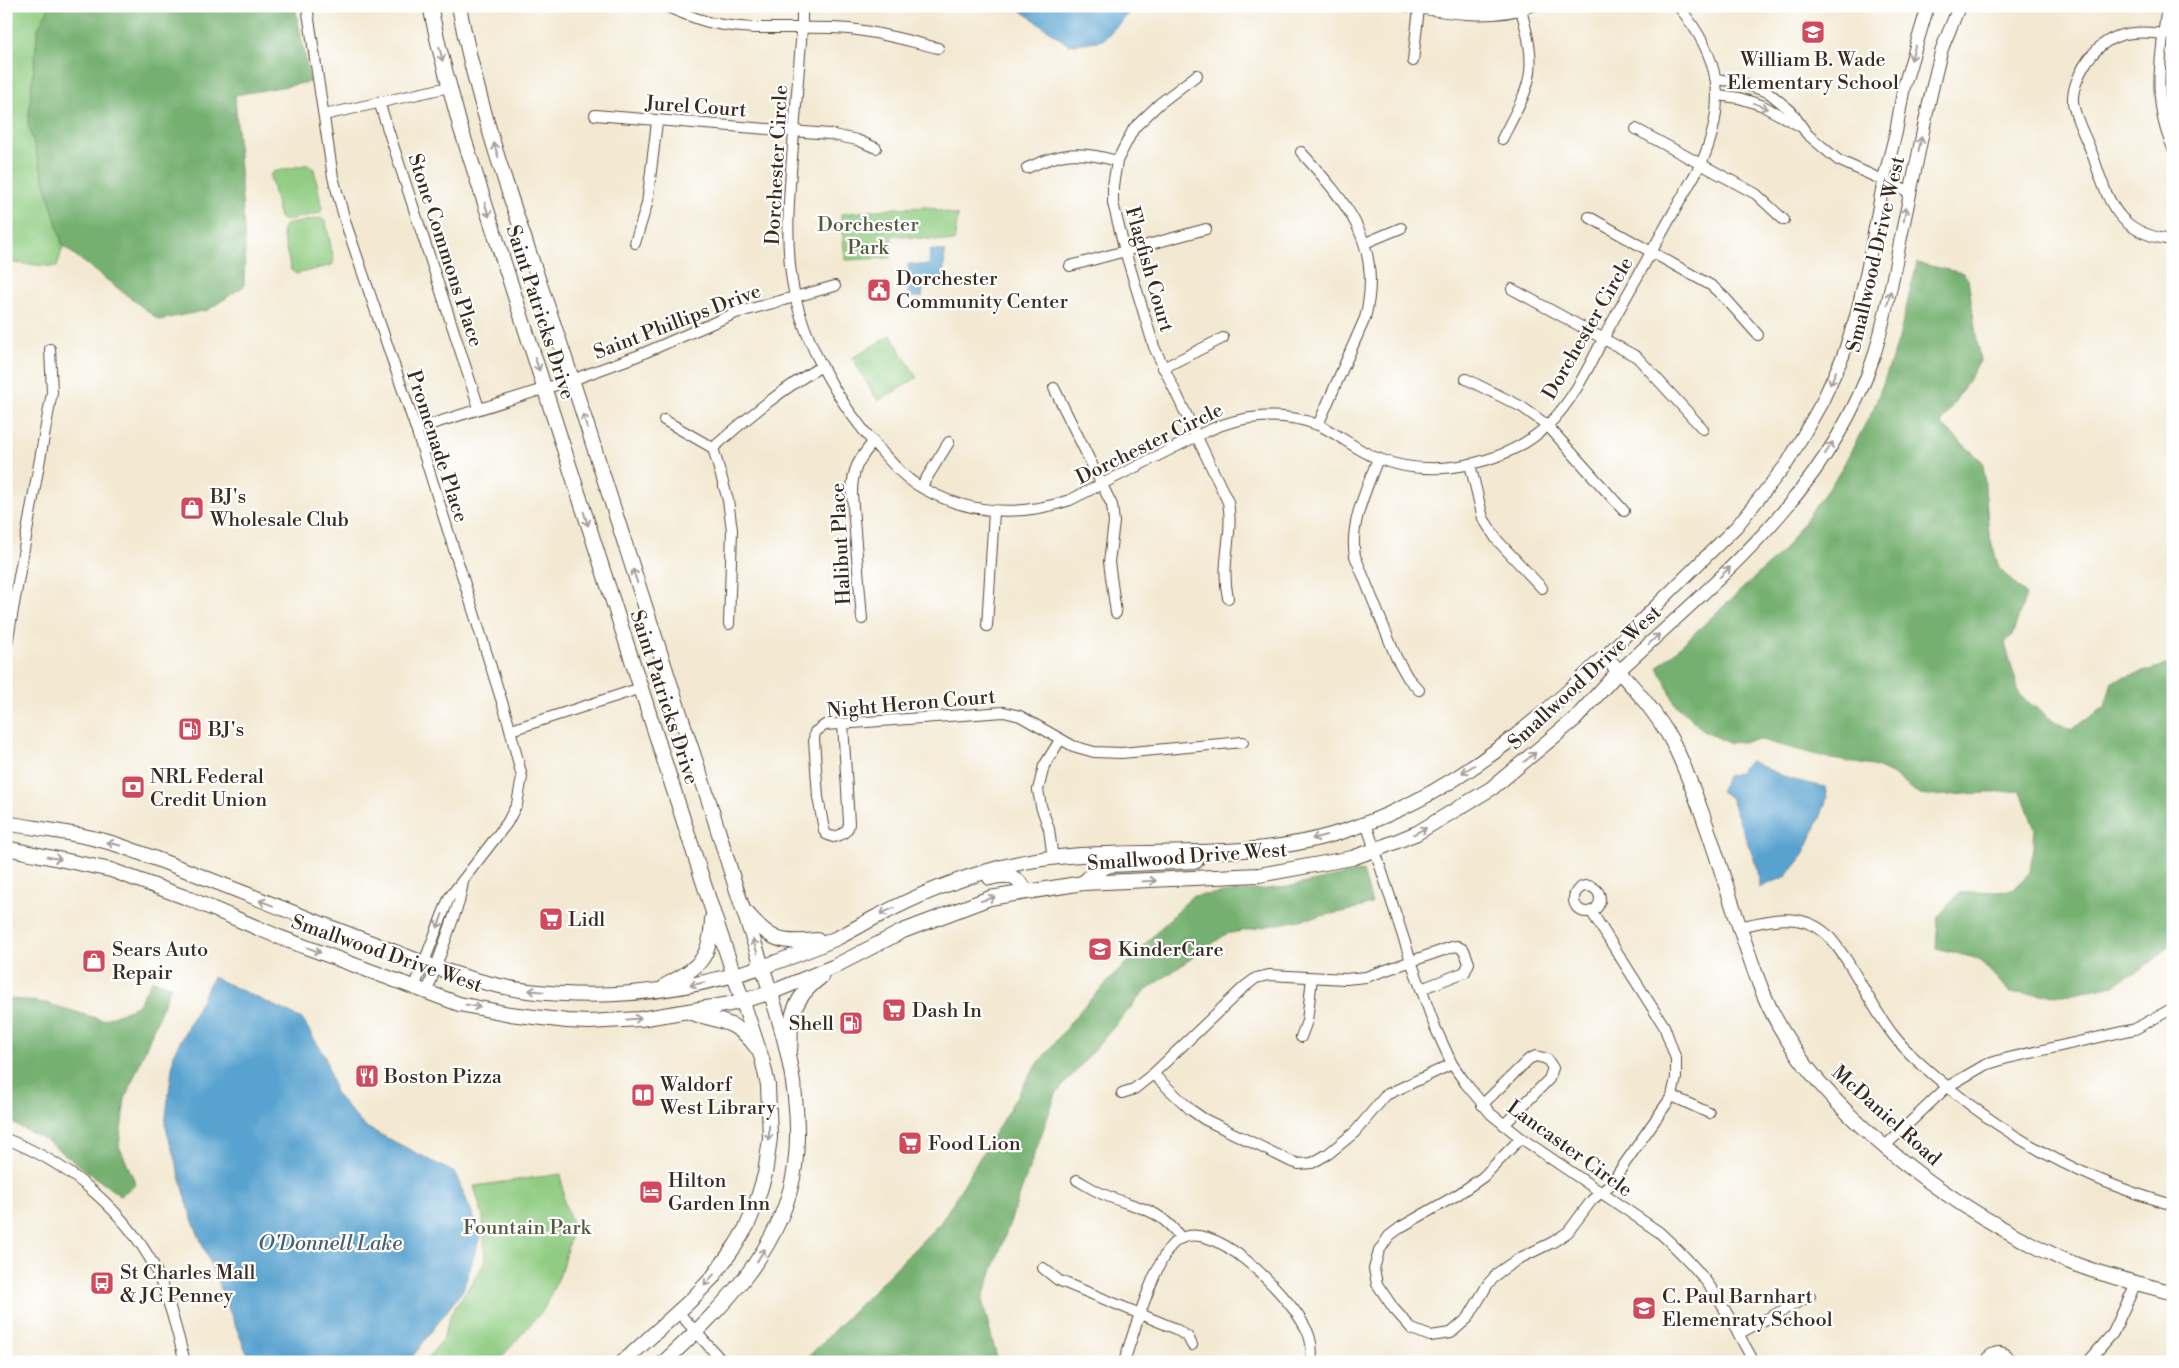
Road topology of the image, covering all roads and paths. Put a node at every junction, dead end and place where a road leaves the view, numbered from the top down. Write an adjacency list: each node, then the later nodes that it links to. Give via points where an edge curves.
1 (307, 6): 23 (street, Promenade Place)
2 (430, 6): 20 (main road, Saint Patricks Drive, one-way to 20)
3 (459, 6): 58 (main road, Saint Patricks Drive, one-way to 3, via 492,139)
4 (666, 6): 14 (street, via 718,24)
5 (802, 6): 14 (street, Dorchester Circle)
6 (1407, 6): 12 (street)
7 (1532, 6): 13 (street)
8 (1678, 6): 19 (street, Dorchester Circle, via 1703,39)
9 (1928, 6): 36 (street, Smallwood Drive West, one-way to 36, via 1908,72)
10 (1959, 6): 37 (street, Smallwood Drive West, one-way to 10, via 1940,57)
11 (2167, 6): 15 (street)
12 (1419, 8): 13 (street, via 1473,15); 17 (street)
13 (1521, 10): 29 (street, via 1530,46 1531,72 1525,94)
14 (802, 28): 16 (street, via 861,30); 28 (street, Dorchester Circle)
15 (2168, 34): 31 (street, via 2159,74 2159,100); 42 (street, via 2132,32 2105,41 2081,72 2073,102 2098,170 2121,217 2143,233)
16 (938, 48)
17 (1413, 61)
18 (1197, 75): 33 (street, Flagfish Court, via 1134,128)
19 (1716, 79): 21 (street, Dorchester Circle); 26 (street, via 1768,92 1792,111)
20 (449, 87): 22 (street); 59 (main road, Saint Patricks Drive, one-way to 59)
21 (1718, 95): 26 (street, one-way to 26, via 1761,105); 34 (street, Dorchester Circle, via 1714,126)
22 (379, 102): 23 (street); 61 (street, Stone Commons Place)
23 (324, 115): 65 (street, Promenade Place, via 333,177 346,224)
24 (595, 115): 25 (street, Jurel Court)
25 (657, 122): 28 (street, Jurel Court); 44 (street, via 647,204)
26 (1800, 126): 36 (street, via 1838,160)
27 (1636, 129): 34 (street)
28 (794, 131): 30 (street, Jurel Court, via 839,136); 50 (street, Dorchester Circle, via 788,218 790,265)
29 (1502, 139)
30 (876, 148)
31 (2173, 148)
32 (1301, 152): 43 (street, via 1354,218)
33 (1117, 161): 35 (street, via 1074,153); 45 (street, Flagfish Court, via 1113,203)
34 (1701, 164): 39 (street, via 1756,194); 46 (street, Dorchester Circle)
35 (1027, 168)
36 (1884, 179): 37 (street); 84 (street, Smallwood Drive West, one-way to 84, via 1856,316 1843,356 1800,443 1737,526)
37 (1909, 192): 85 (street, Smallwood Drive West, one-way to 37, via 1773,523 1800,492 1834,441 1872,360 1889,302)
38 (1589, 217): 46 (street)
39 (1784, 220)
40 (1206, 228): 45 (street)
41 (1401, 228): 43 (street)
42 (2173, 240)
43 (1365, 242): 63 (street, via 1370,271 1367,310)
44 (635, 243)
45 (1125, 251): 47 (street); 56 (street, Flagfish Court)
46 (1652, 252): 51 (street, via 1719,292); 53 (street, Dorchester Circle)
47 (1070, 266)
48 (835, 286): 50 (street, Saint Phillips Drive)
49 (1512, 289): 53 (street)
50 (796, 296): 55 (street, Dorchester Circle); 58 (street, Saint Phillips Drive, via 736,313)
51 (1758, 335)
52 (1223, 338): 56 (street)
53 (1603, 339): 64 (street, Dorchester Circle, via 1575,389); 66 (street, via 1641,360)
54 (50, 349): 83 (street, via 52,392)
55 (822, 366): 68 (street, Dorchester Circle, via 844,406); 70 (street, via 767,402)
56 (1163, 368): 67 (street, Flagfish Court)
57 (1466, 379): 64 (street, via 1522,407)
58 (572, 380): 59 (street, Saint Phillips Drive); 101 (main road, Saint Patricks Drive, one-way to 58)
59 (545, 388): 61 (street, Saint Phillips Drive); 86 (main road, Saint Patricks Drive, one-way to 86)
60 (1054, 388): 73 (street)
61 (479, 408): 65 (street, Saint Phillips Drive)
62 (664, 420): 70 (street)
63 (1318, 425): 67 (street, Dorchester Circle, via 1291,418 1256,417 1226,423); 71 (street, Dorchester Circle)
64 (1547, 425): 72 (street, Dorchester Circle, via 1510,449); 75 (street)
65 (416, 429): 89 (street, Promenade Place)
66 (1703, 429)
67 (1196, 436): 73 (street, Dorchester Circle); 78 (street, Flagfish Court, via 1228,502 1230,526 1224,574)
68 (873, 442): 74 (street, Dorchester Circle, via 898,469); 80 (street, Halibut Place, via 853,475)
69 (949, 442): 74 (street)
70 (713, 448): 81 (street, via 728,500 732,530)
71 (1378, 458): 72 (street, Dorchester Circle, via 1422,467); 87 (street, via 1355,527 1355,556 1396,657)
72 (1470, 464): 77 (street, via 1483,518 1497,540)
73 (1102, 484): 76 (street, Dorchester Circle, via 1070,500 1048,506); 79 (street, via 1114,513 1109,562)
74 (921, 487): 76 (street, Dorchester Circle, via 953,501)
75 (1624, 511)
76 (994, 512): 82 (street)
77 (1542, 588)
78 (1228, 598)
79 (1116, 613)
80 (862, 619)
81 (729, 624)
82 (988, 626)
83 (6, 649)
84 (1604, 656): 85 (main road, McDaniel Road); 93 (main road, Smallwood Drive West, one-way to 93, via 1537,717 1484,759 1426,795)
85 (1619, 671): 96 (main road, Smallwood Drive West, one-way to 85, via 1416,833 1492,788 1576,718); 104 (main road, McDaniel Road, via 1674,744 1708,830)
86 (641, 688): 89 (street); 102 (main road, Saint Patricks Drive)
87 (1419, 690)
88 (843, 724): 88 (street, Night Heron Court, via 849,828 837,837 828,836 824,830 813,734 822,726); 90 (street, Night Heron Court, via 1004,712 1020,716)
89 (511, 730): 107 (street, Promenade Place, via 522,778 520,796 507,823 463,879 459,902)
90 (1060, 740): 91 (street, Night Heron Court, via 1084,750 1106,753); 97 (street, via 1044,766 1038,790 1049,828)
91 (1243, 742)
92 (6, 823): 107 (main road, Smallwood Drive West, one-way to 92, via 119,845)
93 (1366, 823): 94 (main road, Smallwood Drive West, one-way to 94); 96 (street, Lancaster Circle)
94 (1285, 845): 97 (main road, Smallwood Drive West); 98 (main road, via 1223,859 1110,865 1096,871)
95 (6, 848): 113 (main road, Smallwood Drive West, one-way to 113, via 111,870)
96 (1375, 850): 98 (main road, Smallwood Drive West, one-way to 96, via 1258,875 1352,858); 106 (street, Lancaster Circle)
97 (1053, 859): 100 (main road, Smallwood Drive West, via 1007,866 956,881)
98 (1083, 883): 99 (main road, Smallwood Drive West)
99 (1028, 891): 100 (main road, via 1017,878 1008,875); 109 (main road, Smallwood Drive West, one-way to 99, via 965,906)
100 (920, 898): 105 (main road, Smallwood Drive West, one-way to 105)
101 (742, 908): 105 (main road, via 761,930 774,938 793,943); 108 (main road, Saint Patricks Drive, one-way to 101)
102 (712, 910): 110 (main road, Saint Patricks Drive); 114 (main road, via 710,940 703,958 685,975)
103 (1591, 912): 126 (street, via 1664,1026 1676,1060)
104 (1740, 927): 124 (street, via 1781,919 1804,922 1824,932 1845,958 1894,1035 1926,1070); 132 (main road, McDaniel Road, via 1767,1002 1790,1045 1820,1085)
105 (835, 938): 108 (main road, Smallwood Drive West)
106 (1411, 961): 111 (street, via 1366,977); 112 (street, Lancaster Circle); 112 (street, via 1452,946 1461,948 1468,958 1467,969 1460,975)
107 (429, 966): 113 (street, Promenade Place); 114 (main road, Smallwood Drive West, one-way to 107, via 591,996 529,991)
108 (761, 966): 110 (main road, Smallwood Drive West); 115 (main road, Saint Patricks Drive)
109 (833, 967): 115 (main road, Smallwood Drive West); 120 (main road, via 809,986 796,1006 790,1027)
110 (735, 975): 114 (main road, Smallwood Drive West, one-way to 114); 116 (main road, Saint Patricks Drive)
111 (1312, 978): 119 (street, via 1307,1022); 123 (street, via 1276,975 1256,978)
112 (1420, 988): 122 (street, Lancaster Circle)
113 (420, 990): 118 (main road, Smallwood Drive West, one-way to 118, via 459,1004 567,1021 640,1019)
114 (653, 992)
115 (770, 993): 116 (main road, Smallwood Drive West); 120 (main road, Saint Patricks Drive)
116 (743, 1001): 118 (main road, Smallwood Drive West); 121 (main road, Saint Patricks Drive)
117 (2173, 1008): 124 (street, via 2135,1029 2004,1059)
118 (688, 1012): 121 (main road, via 731,1024 750,1040)
119 (1300, 1037)
120 (789, 1058): 143 (main road, Saint Patricks Drive, one-way to 120, via 753,1267 773,1234 785,1205 797,1142 796,1097)
121 (762, 1059): 141 (main road, Saint Patricks Drive, one-way to 141, via 768,1085 770,1138 756,1207 735,1246 712,1278)
122 (1452, 1064): 123 (street, via 1386,1095 1355,1132 1316,1161 1306,1164 1290,1162 1204,1119); 127 (street, Lancaster Circle)
123 (1153, 1074): 125 (street, via 1134,1089)
124 (1948, 1087): 132 (street); 135 (street, via 1999,1126 2057,1161 2107,1183)
125 (1122, 1093)
126 (1672, 1096): 128 (street); 134 (street, via 1609,1186)
127 (1482, 1104): 129 (street, Lancaster Circle); 129 (street, via 1529,1059 1536,1056 1547,1058 1553,1068 1549,1079)
128 (1709, 1113)
129 (1504, 1125): 130 (street, Lancaster Circle)
130 (1521, 1138): 134 (street, Lancaster Circle); 134 (street, via 1483,1177 1401,1226 1379,1251 1374,1269 1377,1284 1412,1329 1430,1336 1451,1333 1468,1318 1499,1272 1568,1232)
131 (6, 1139): 146 (street, via 76,1177 114,1212 138,1240 161,1284)
132 (1885, 1146): 138 (main road, McDaniel Road, via 1951,1197 1989,1221 2062,1259)
133 (1077, 1180): 136 (street, via 1105,1195 1160,1216)
134 (1600, 1193): 144 (street, Lancaster Circle, via 1659,1232 1686,1258 1715,1293)
135 (2173, 1205)
136 (1181, 1238): 142 (street, via 1168,1249); 151 (street, via 1196,1235 1210,1238 1256,1268 1305,1326 1311,1345)
137 (1043, 1268): 142 (street, via 1058,1280)
138 (2136, 1282): 139 (main road, McDaniel Road); 155 (street, via 2113,1333)
139 (2173, 1293)
140 (1810, 1296): 144 (street)
141 (678, 1312): 143 (street); 147 (main road, Saint Patricks Drive)
142 (1140, 1313): 145 (street, via 1180,1332); 150 (street)
143 (696, 1333): 148 (main road, Saint Patricks Drive); 149 (street)
144 (1738, 1334): 152 (street, Lancaster Circle)
145 (1192, 1345)
146 (185, 1362)
147 (623, 1362)
148 (664, 1362)
149 (723, 1362)
150 (1124, 1362)
151 (1311, 1362)
152 (1754, 1362)
153 (1986, 1362): 154 (street, via 1990,1355 2001,1352)
154 (2011, 1362)
155 (2088, 1362)

